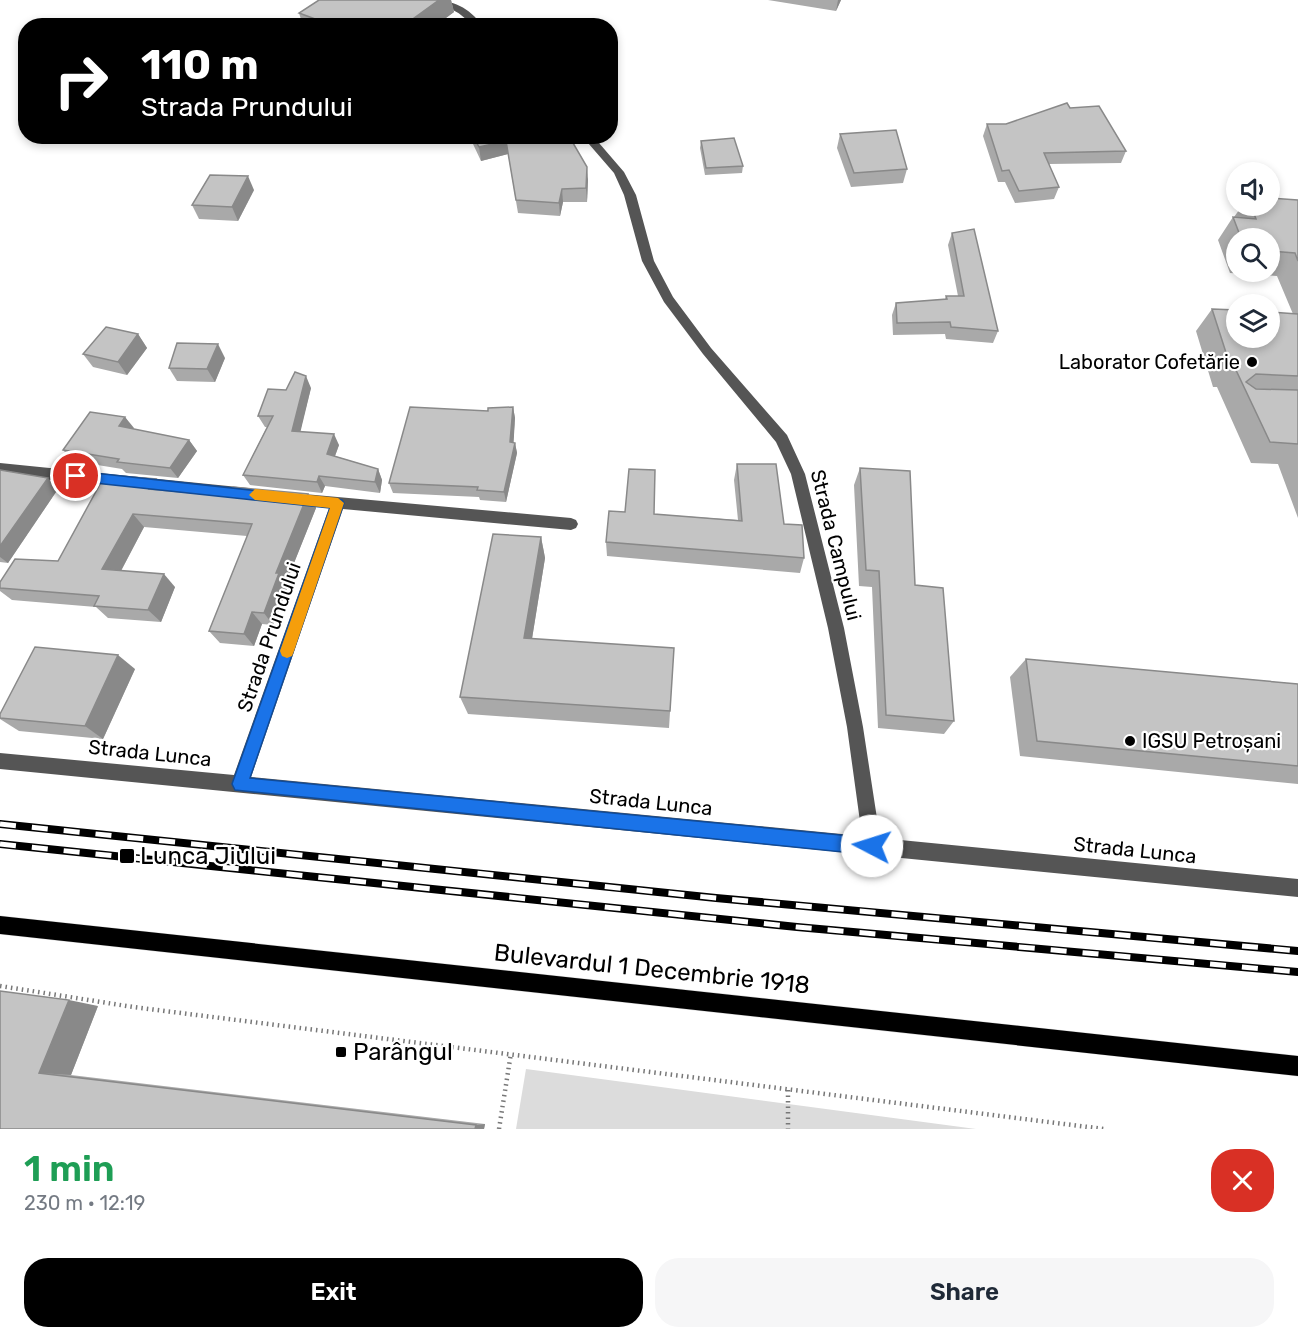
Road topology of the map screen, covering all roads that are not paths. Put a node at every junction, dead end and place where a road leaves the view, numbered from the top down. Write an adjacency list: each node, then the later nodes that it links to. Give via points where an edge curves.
1 (424, 1): 2 (street)
2 (447, 1): 5 (street)
3 (329, 14): 4 (street)
4 (309, 18)
5 (471, 18)
6 (594, 144): 12 (street, Strada Campului, via 619,172 630,195 648,261 668,300 782,438 798,474 836,628)
7 (0, 469): 8 (street)
8 (338, 503): 9 (street); 11 (street, Strada Prundului)
9 (571, 524)
10 (0, 761): 11 (street, Strada Lunca)
11 (240, 784): 12 (street, Strada Lunca)
12 (872, 846): 13 (street, Strada Lunca)
13 (1298, 888)
14 (0, 925): 15 (main road, Bulevardul 1 Decembrie 1918)
15 (1298, 1066)

